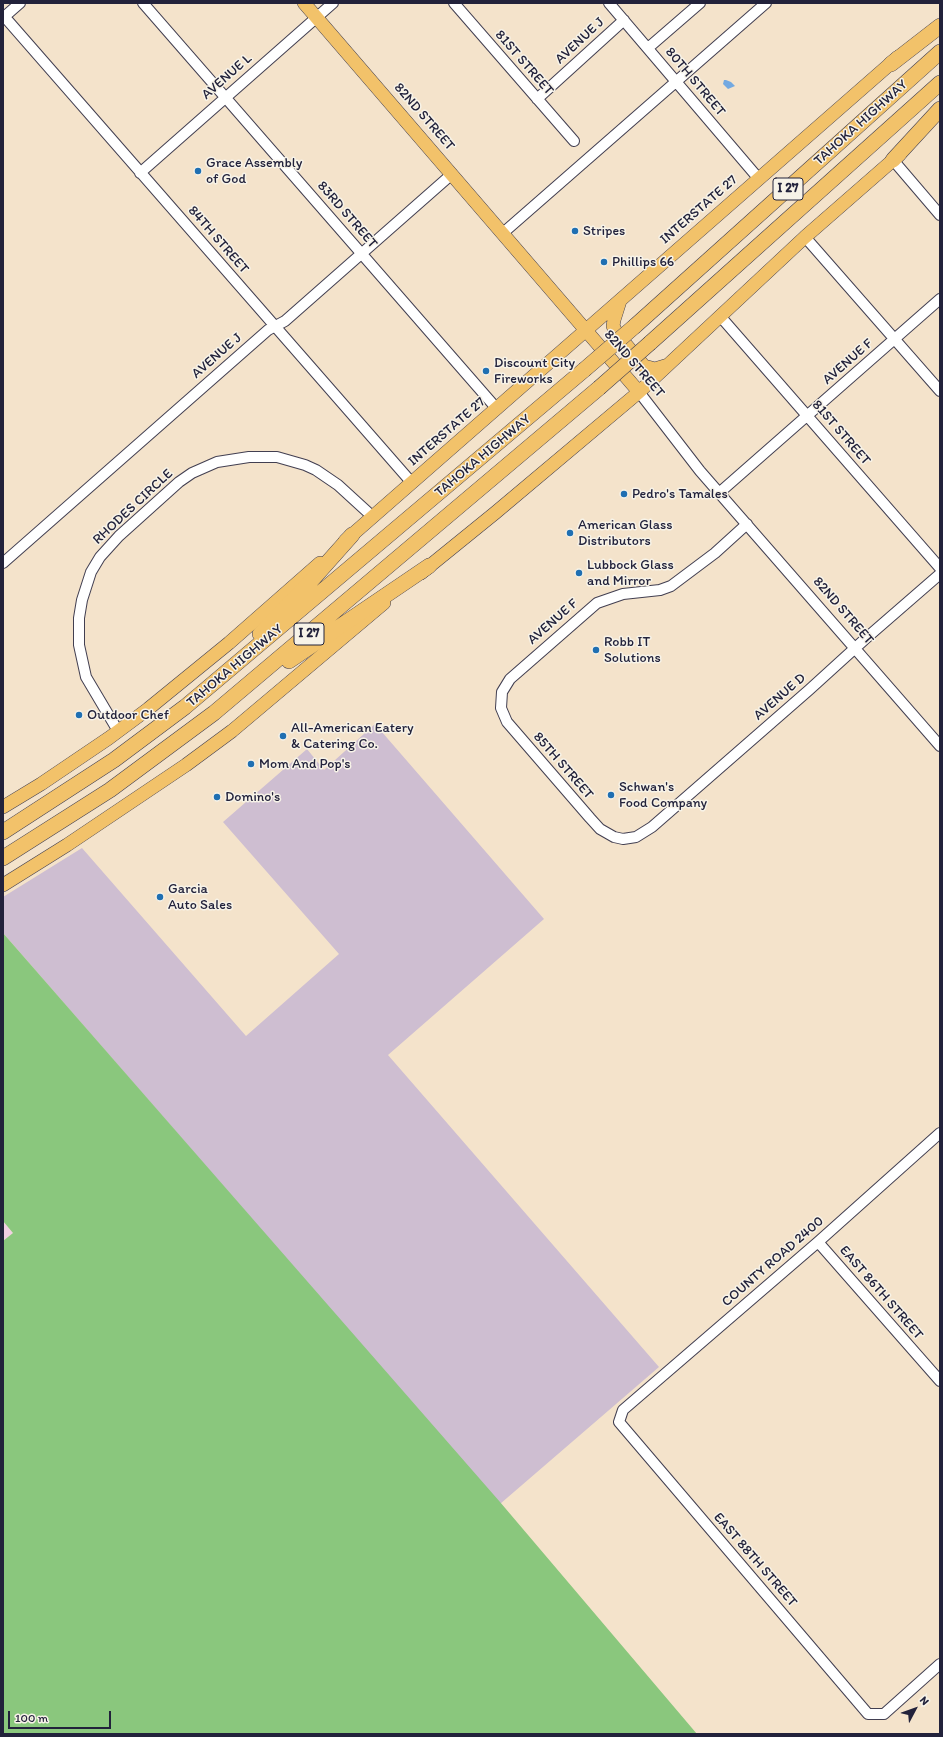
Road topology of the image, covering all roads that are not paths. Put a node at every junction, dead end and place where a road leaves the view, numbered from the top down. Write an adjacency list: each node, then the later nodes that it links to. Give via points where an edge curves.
1 (20, 3): 9 (street)
2 (143, 3): 19 (street, 83RD STREET)
3 (304, 3): 10 (main road, 82ND STREET)
4 (333, 3): 10 (street, AVENUE L)
5 (454, 3): 20 (street, 81ST STREET)
6 (609, 3): 12 (street, 80TH STREET)
7 (700, 3): 14 (street)
8 (766, 3): 17 (street)
9 (4, 16): 25 (street, 84TH STREET)
10 (316, 17): 19 (street, AVENUE L); 26 (main road, 82ND STREET)
11 (940, 18): 16 (main road, INTERSTATE 27)
12 (624, 20): 14 (street, 80TH STREET); 20 (street, AVENUE J)
13 (940, 26): 16 (highway)
14 (648, 48): 17 (street, 80TH STREET)
15 (940, 52): 54 (highway, TAHOKA HIGHWAY / I 27, bridge, via 635,326)
16 (891, 64): 27 (main road, INTERSTATE 27)
17 (677, 81): 27 (street, 80TH STREET); 29 (street)
18 (940, 84): 55 (highway, TAHOKA HIGHWAY / I 27, bridge, via 599,388)
19 (225, 98): 25 (street, AVENUE L); 31 (street, 83RD STREET)
20 (537, 99): 23 (street, 81ST STREET)
21 (940, 109): 24 (highway)
22 (940, 118): 24 (main road)
23 (574, 141)
24 (893, 160): 28 (street); 30 (main road)
25 (140, 173): 35 (street, 84TH STREET)
26 (452, 174): 29 (main road, 82ND STREET); 31 (street, AVENUE J)
27 (759, 179): 33 (main road, INTERSTATE 27)
28 (940, 214)
29 (503, 233): 36 (main road, 82ND STREET)
30 (805, 237): 34 (main road); 37 (street)
31 (362, 254): 35 (street, AVENUE J, via 285,321); 41 (street, 83RD STREET)
32 (940, 299): 37 (street, AVENUE F)
33 (620, 301): 36 (main road, INTERSTATE 27); 38 (main road, via 613,326 620,339 644,366 655,369)
34 (720, 316): 38 (main road); 42 (street, 81ST STREET)
35 (275, 326): 43 (street, 84TH STREET); 48 (street, AVENUE J, via 195,393)
36 (586, 332): 40 (main road, 82ND STREET); 41 (main road, INTERSTATE 27)
37 (894, 339): 39 (street); 42 (street, AVENUE F)
38 (669, 364): 40 (main road)
39 (940, 391)
40 (638, 392): 44 (street, 82ND STREET); 49 (main road)
41 (497, 409): 43 (main road, INTERSTATE 27)
42 (807, 416): 44 (street, AVENUE F); 50 (street, 81ST STREET)
43 (412, 483): 45 (main road, INTERSTATE 27)
44 (719, 493): 46 (street, 82ND STREET)
45 (373, 517): 47 (main road, INTERSTATE 27); 56 (street, RHODES CIRCLE, via 343,489 316,470 276,457 249,457 217,462 179,482 119,536 100,557 91,572 81,606 79,644 86,677)
46 (746, 524): 52 (street, 82ND STREET); 53 (street, AVENUE F, via 715,553 671,586 660,590 623,594 597,603)
47 (352, 535): 54 (highway); 56 (main road, TAHOKA HIGHWAY, via 229,643)
48 (3, 563)
49 (429, 566): 55 (highway); 62 (main road, via 232,731 186,766)
50 (940, 568)
51 (940, 574): 52 (street, AVENUE D)
52 (855, 648): 57 (street, 82ND STREET); 60 (street, AVENUE D, via 717,771 652,827)
53 (506, 684): 60 (street, 85TH STREET, via 501,701 504,716 531,750 600,829 623,839)
54 (207, 690): 59 (highway, TAHOKA HIGHWAY / I 27, via 114,760)
55 (224, 706): 61 (highway, TAHOKA HIGHWAY / I 27, via 110,790)
56 (118, 731): 58 (main road, TAHOKA HIGHWAY, via 41,784)
57 (940, 746)
58 (3, 806)
59 (3, 832)
60 (636, 837)
61 (3, 858)
62 (3, 885)
63 (940, 1133): 64 (street, COUNTY ROAD 2400)
64 (818, 1242): 65 (street, EAST 86TH STREET); 66 (street, COUNTY ROAD 2400)
65 (940, 1381)
66 (623, 1410): 67 (street, EAST 88TH STREET, via 619,1422 868,1714 884,1714)
67 (940, 1664)

